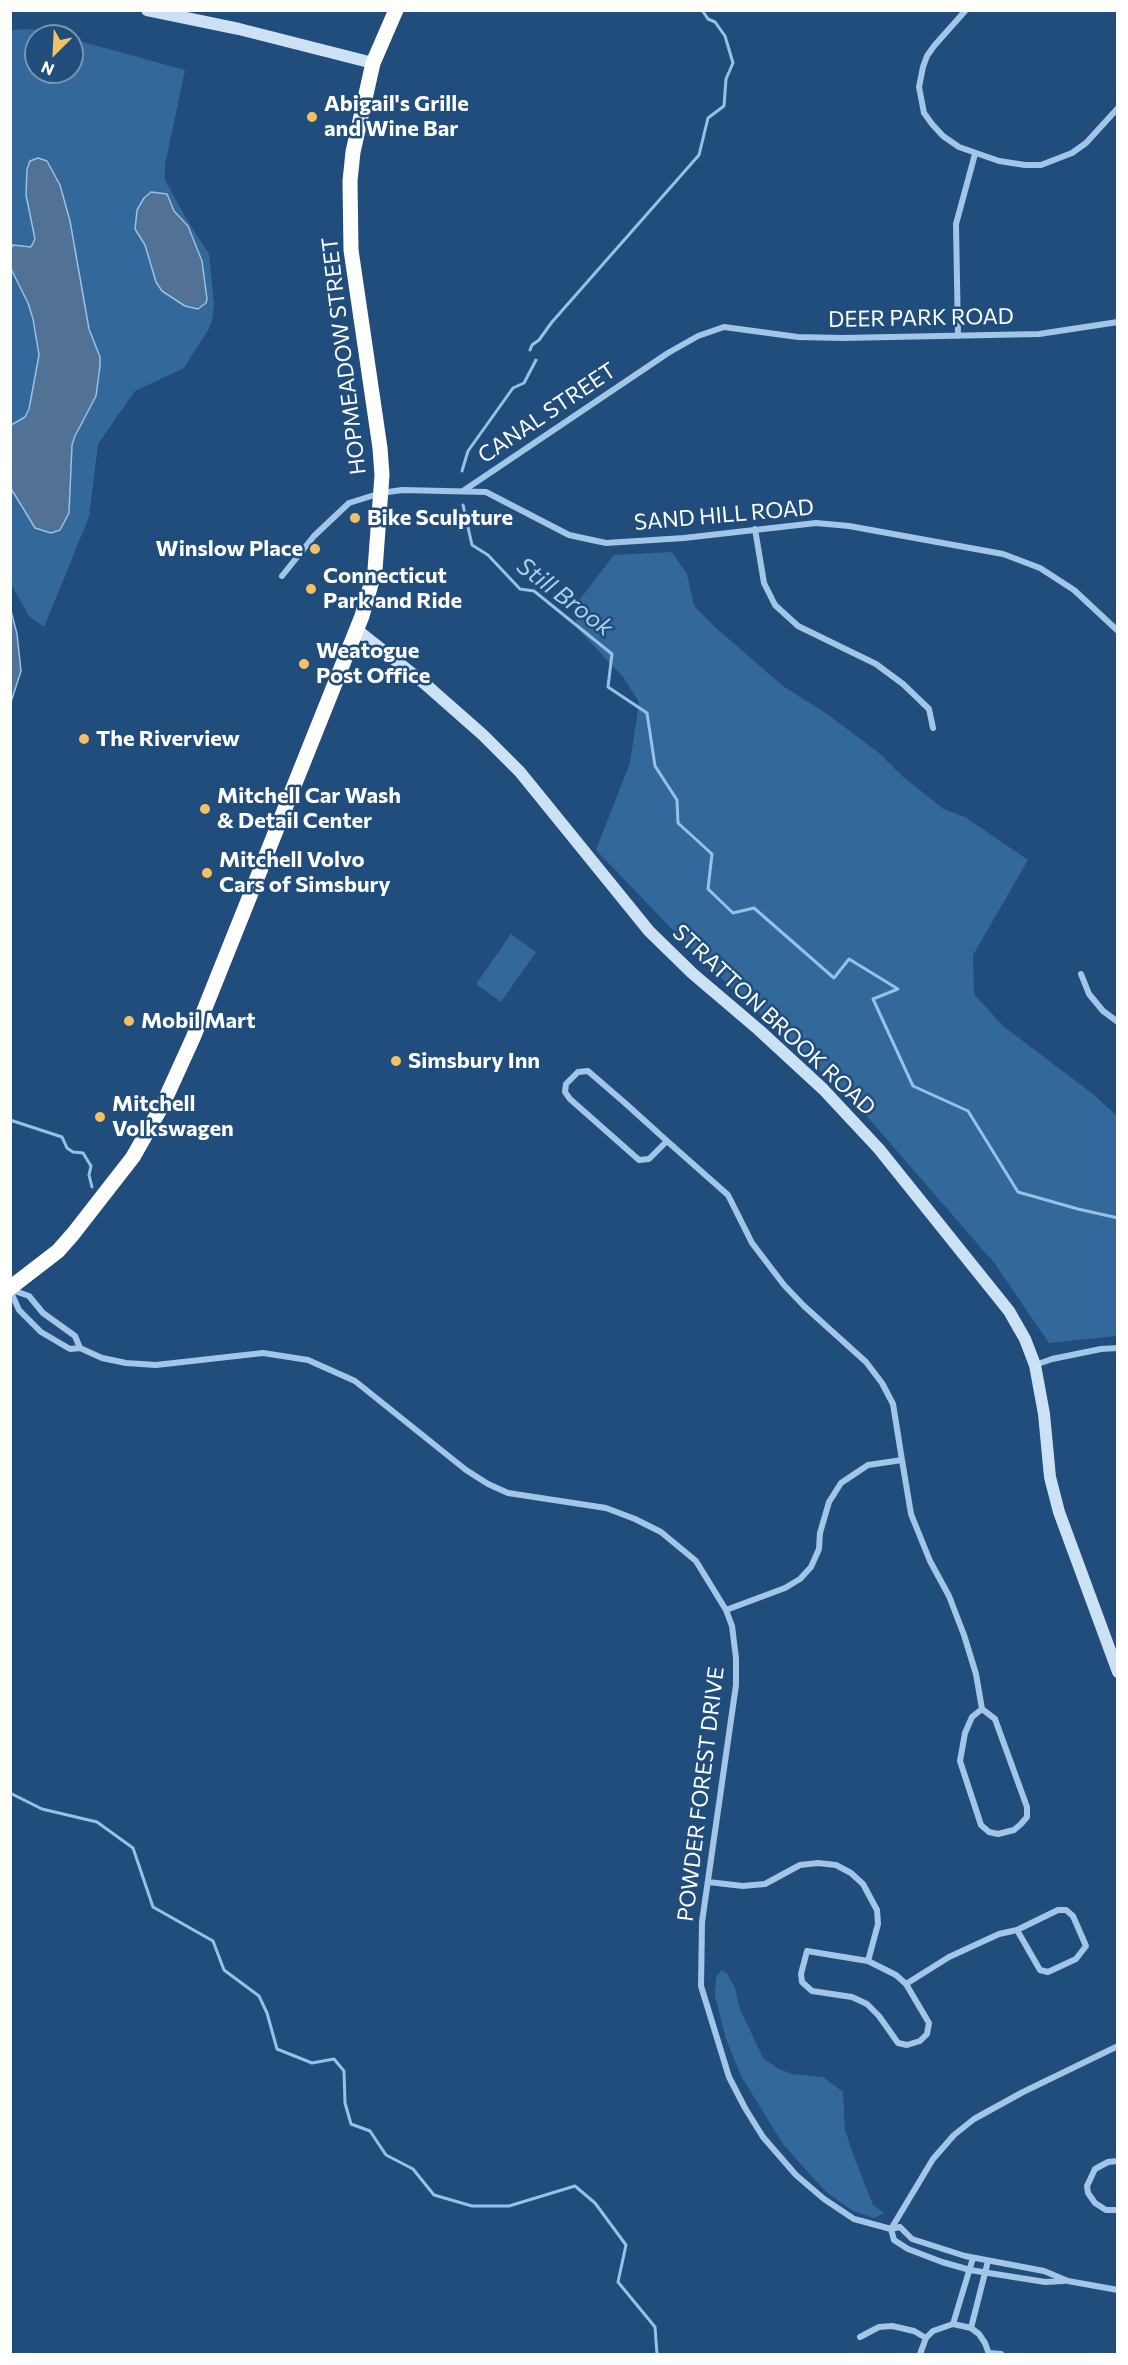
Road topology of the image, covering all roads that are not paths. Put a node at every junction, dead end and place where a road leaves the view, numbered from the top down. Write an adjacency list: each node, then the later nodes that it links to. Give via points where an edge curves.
1 (147, 10): 4 (street)
2 (396, 10): 4 (highway, HOPMEADOW STREET)
3 (966, 10): 6 (street, via 927,56 920,87 924,112 932,124)
4 (373, 63): 11 (highway, HOPMEADOW STREET, via 353,152 351,250 380,448)
5 (1118, 108): 6 (street, via 1086,143 1056,161 1024,165)
6 (975, 154): 9 (street, via 956,224)
7 (1118, 322): 9 (street, DEER PARK ROAD, via 1040,334)
8 (724, 327): 9 (street, DEER PARK ROAD, via 814,338); 10 (street, CANAL STREET, via 668,353)
9 (958, 336)
10 (462, 491): 11 (street); 12 (street, SAND HILL ROAD, via 486,492 569,535 606,543)
11 (381, 493): 13 (street, via 349,503 338,512); 14 (highway, HOPMEADOW STREET, via 375,570)
12 (756, 529): 15 (street, SAND HILL ROAD, via 816,523 849,526 1003,554 1040,568 1074,590); 16 (street, via 764,583 780,611 798,626 885,670 920,698 929,709)
13 (282, 576)
14 (357, 630): 20 (highway, HOPMEADOW STREET, via 163,1104 133,1157 73,1234); 23 (street, STRATTON BROOK ROAD, via 483,735 520,772 649,931 823,1089 863,1132 1009,1311)
15 (1118, 631)
16 (933, 728)
17 (1082, 974): 18 (street, via 1089,994)
18 (1118, 1022)
19 (667, 1141): 19 (street, via 588,1071 579,1072 566,1084 565,1092 570,1099 639,1160 649,1159); 24 (street, via 728,1195 752,1243 784,1286 866,1362 882,1383 893,1404)
20 (10, 1289): 21 (street, POWDER FOREST DRIVE, via 29,1296 43,1313 75,1336); 21 (street, POWDER FOREST DRIVE, via 19,1310 41,1332 70,1349)
21 (80, 1348): 25 (street, POWDER FOREST DRIVE, via 102,1358 146,1364 263,1353 308,1360 355,1381 488,1484 529,1498 606,1508 661,1532 696,1562)
22 (1118, 1348): 23 (street)
23 (1035, 1365): 26 (street, STRATTON BROOK ROAD, via 1050,1477 1059,1512)
24 (902, 1460): 25 (street, via 868,1466 841,1483 829,1502 811,1568 800,1579); 27 (street, via 911,1514 964,1635)
25 (726, 1610): 28 (street, POWDER FOREST DRIVE, via 732,1626 736,1685)
26 (1118, 1672)
27 (982, 1709): 27 (street, via 995,1719 1027,1807 1027,1817 1021,1824 999,1834 988,1832 981,1825 960,1761 965,1733 972,1717)
28 (708, 1882): 30 (street, via 765,1884 800,1865 836,1865 863,1884 877,1910 878,1924); 35 (street, POWDER FOREST DRIVE, via 702,1922 701,1986 729,2077 745,2108 763,2138 824,2199 854,2219)
29 (1017, 1930): 29 (street, via 1058,1910 1066,1910 1073,1916 1086,1946 1076,1959 1048,1972 1040,1970); 31 (street, via 999,1934 950,1957)
30 (868, 1961): 31 (street); 31 (street, via 807,1951 802,1982 812,1990 852,1997 867,2004 892,2037 907,2045 920,2041 927,2034 929,2023)
31 (906, 1984)
32 (1118, 2046): 35 (street, via 1023,2092 954,2135 933,2159)
33 (1118, 2161): 34 (street, via 1095,2169 1088,2187 1095,2203 1106,2210)
34 (1118, 2210)
35 (891, 2229): 36 (street, POWDER FOREST DRIVE, via 900,2227 912,2239); 38 (street, via 894,2240 908,2249)
36 (973, 2258): 37 (street); 38 (street)
37 (988, 2261): 39 (street); 40 (street, via 1044,2271)
38 (970, 2270): 39 (street); 42 (street)
39 (986, 2272): 40 (street, via 1045,2282); 43 (street)
40 (1068, 2281): 41 (street)
41 (1118, 2290)
42 (953, 2324): 43 (street); 45 (street)
43 (970, 2328): 46 (street, via 985,2343)
44 (860, 2337): 45 (street, via 879,2327 892,2326)
45 (926, 2338): 47 (street)
46 (989, 2354): 48 (street)
47 (920, 2355)
48 (1001, 2355)

